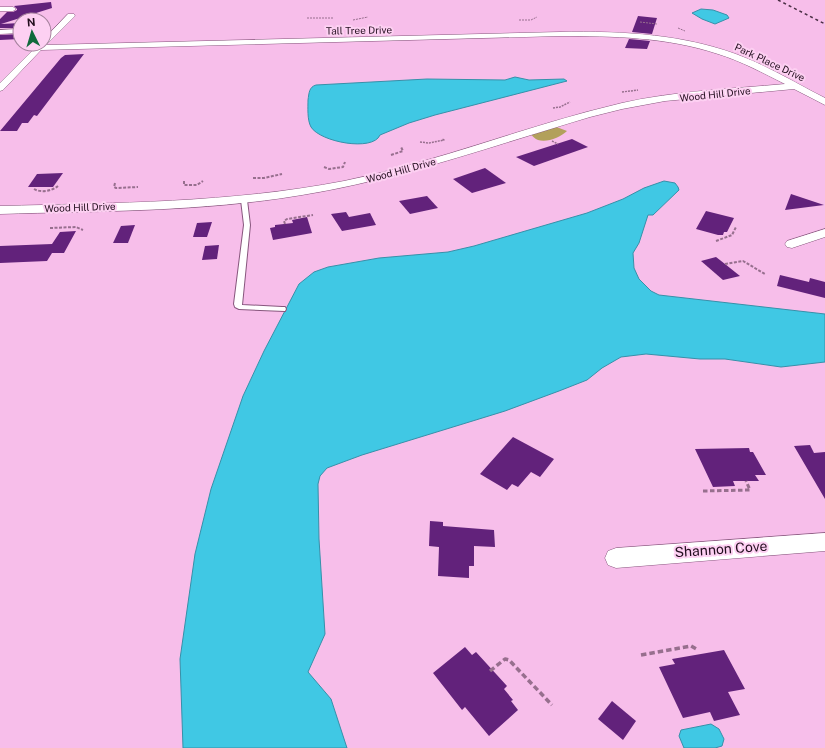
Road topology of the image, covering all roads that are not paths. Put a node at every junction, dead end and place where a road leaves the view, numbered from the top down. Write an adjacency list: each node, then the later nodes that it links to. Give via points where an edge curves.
1 (0, 9): 2 (street)
2 (13, 9)
3 (71, 16): 6 (street)
4 (0, 32): 5 (street)
5 (12, 32)
6 (52, 35)
7 (680, 42): 8 (street, Tall Tree Drive, via 620,34 588,34); 10 (street, Park Place Drive, via 742,59)
8 (52, 45)
9 (35, 52): 11 (street)
10 (795, 86): 12 (street, Park Place Drive); 13 (street, Wood Hill Drive, via 673,98 623,106 385,175)
11 (0, 88)
12 (825, 102)
13 (244, 200): 14 (street, Wood Hill Drive); 17 (lane, via 247,225 239,307)
14 (0, 210)
15 (825, 233): 16 (street)
16 (792, 244)
17 (282, 309)
18 (825, 542): 19 (street, Shannon Cove)
19 (616, 558)

